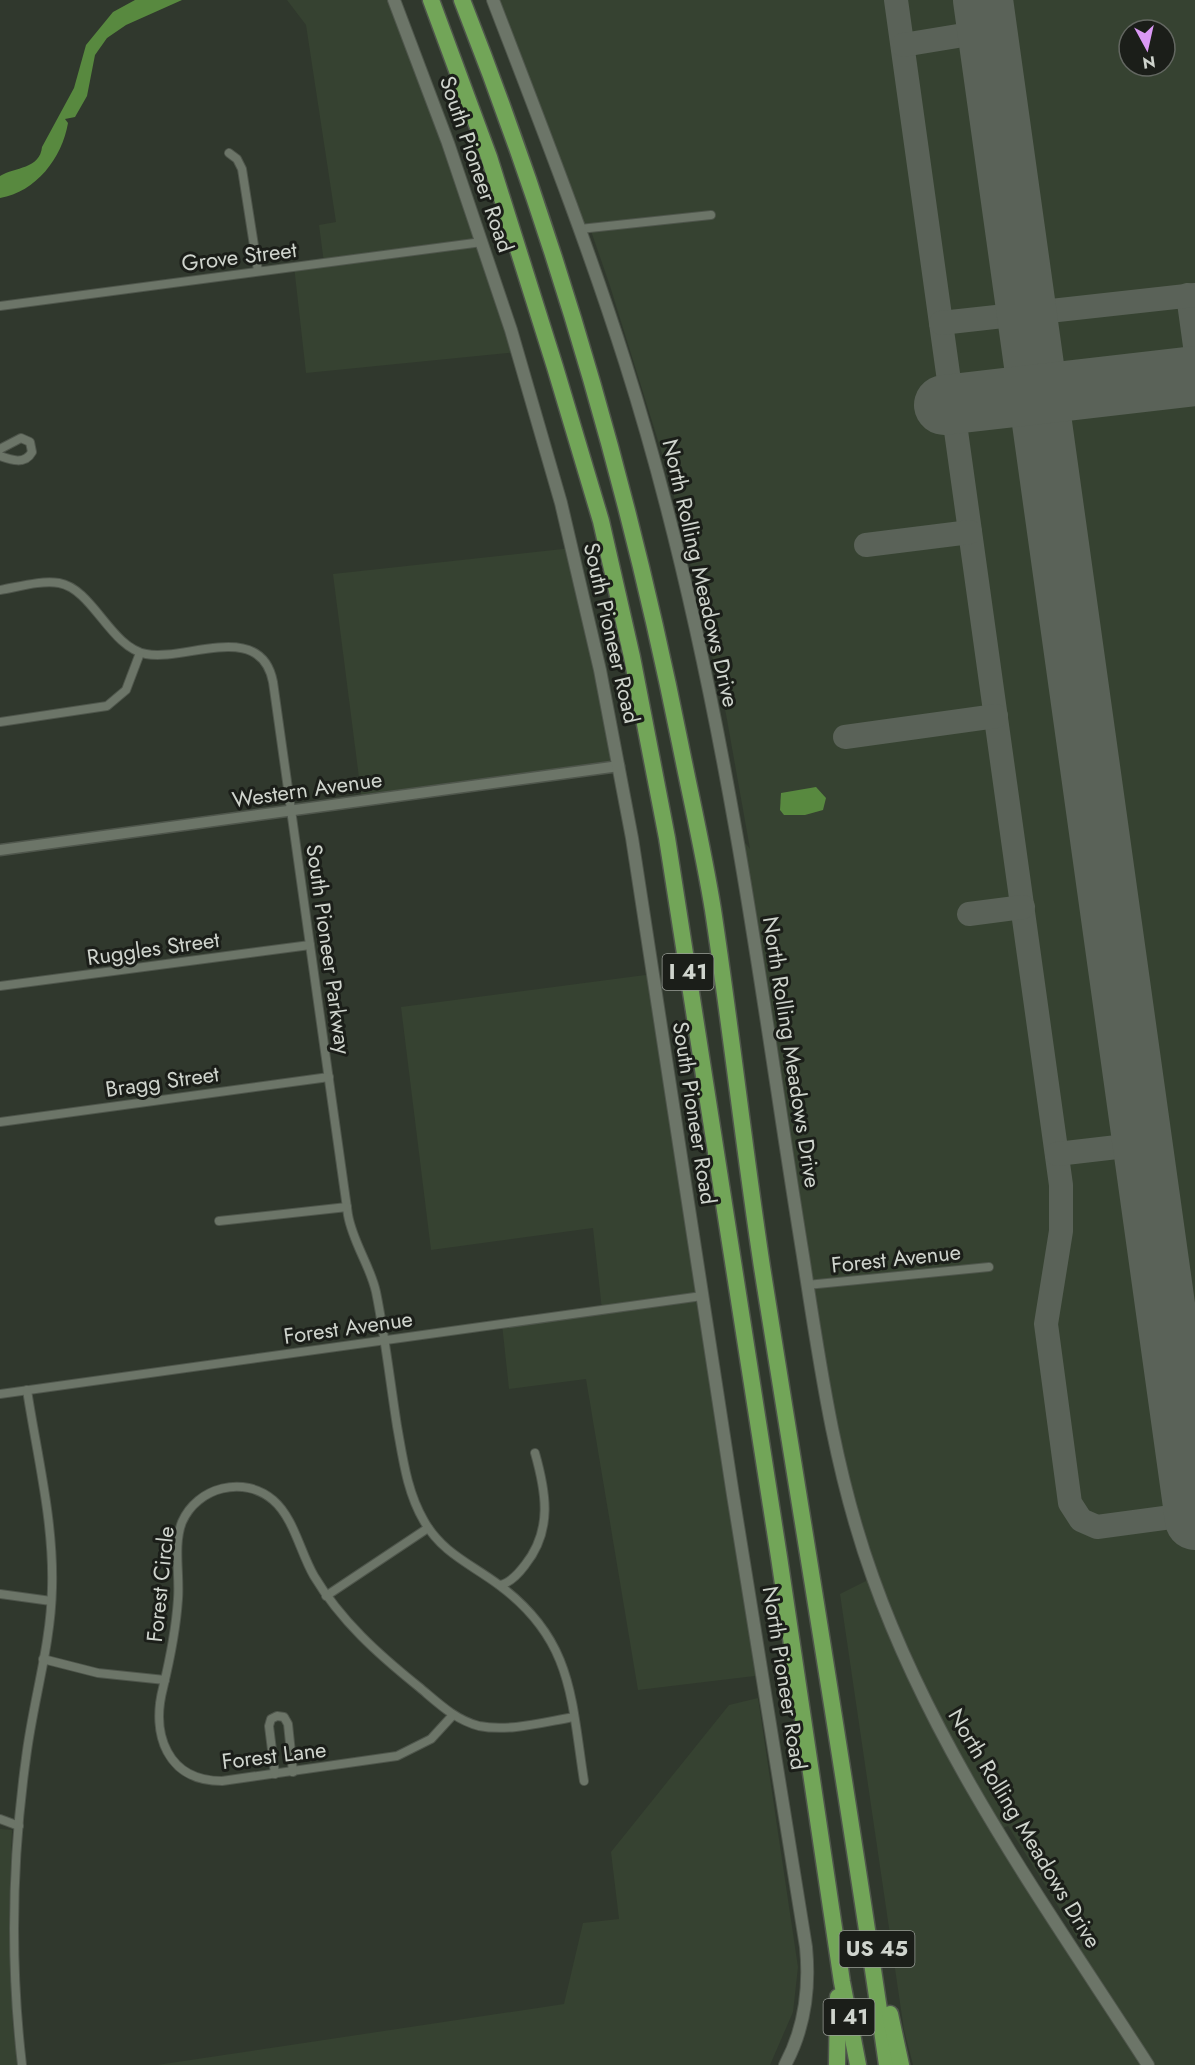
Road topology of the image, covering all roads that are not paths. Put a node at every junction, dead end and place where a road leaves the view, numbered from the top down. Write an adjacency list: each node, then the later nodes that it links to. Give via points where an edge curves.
1 (394, 0): 8 (main road, South Pioneer Road)
2 (431, 0): 47 (highway, I 41, via 489,157 555,367 601,521 632,657 669,850)
3 (462, 0): 46 (highway, I 41, via 518,148 587,361 627,506 662,656 712,906 744,1151)
4 (493, 0): 7 (main road, North Rolling Meadows Drive)
5 (229, 153): 9 (street, via 242,169)
6 (711, 215): 7 (street)
7 (580, 229): 26 (main road, North Rolling Meadows Drive, via 652,453 704,661 737,838)
8 (482, 242): 9 (street, Grove Street); 16 (main road, South Pioneer Road, via 563,511)
9 (258, 271): 10 (street, Grove Street)
10 (0, 306)
11 (0, 448): 12 (street, via 21,438 30,442 32,452 19,461)
12 (0, 456)
13 (0, 590): 14 (street, via 48,583 65,585 124,643)
14 (140, 653): 15 (street, via 126,690 107,706); 17 (street, South Pioneer Parkway, via 234,647 249,650 262,659 273,678)
15 (0, 722)
16 (620, 766): 17 (street, Western Avenue); 27 (main road, South Pioneer Road)
17 (291, 810): 18 (street, Western Avenue); 19 (street, South Pioneer Parkway)
18 (0, 850)
19 (310, 945): 20 (street, Ruggles Street); 21 (street, South Pioneer Parkway)
20 (0, 986)
21 (328, 1077): 22 (street, Bragg Street); 23 (street, South Pioneer Parkway)
22 (0, 1122)
23 (347, 1207): 24 (street); 28 (street, South Pioneer Parkway, via 352,1234 375,1286)
24 (219, 1221)
25 (989, 1267): 26 (street, Forest Avenue)
26 (807, 1285): 54 (main road, North Rolling Meadows Drive, via 824,1399 842,1478 873,1578 902,1653 978,1798)
27 (702, 1296): 28 (street, Forest Avenue); 49 (main road, North Pioneer Road, via 806,1947 806,2006 800,2032)
28 (383, 1341): 29 (street, Forest Avenue); 32 (street, South Pioneer Parkway, via 405,1474)
29 (27, 1390): 30 (street, Forest Avenue); 36 (street, via 50,1541)
30 (0, 1394)
31 (535, 1453): 33 (street, via 546,1497 543,1530 528,1562)
32 (428, 1528): 33 (street, South Pioneer Parkway, via 452,1555); 35 (street)
33 (500, 1586): 40 (street, South Pioneer Parkway, via 535,1618 554,1644 565,1671)
34 (0, 1594): 36 (street)
35 (326, 1596): 38 (street, Forest Circle, via 286,1517 273,1500 243,1487 211,1492 190,1509 179,1534 177,1611); 39 (street, Forest Circle, via 370,1647)
36 (51, 1601): 37 (street)
37 (43, 1659): 38 (street, via 98,1673); 45 (street)
38 (165, 1680): 42 (street, Forest Lane, via 158,1712 159,1731 166,1750 180,1767 213,1781)
39 (453, 1714): 40 (street, Forest Circle, via 474,1724 499,1728); 41 (street, Forest Lane, via 431,1739 407,1753)
40 (574, 1717): 43 (street, South Pioneer Parkway)
41 (293, 1772): 42 (street, Forest Lane); 42 (street, via 288,1724 277,1716 269,1726)
42 (275, 1774)
43 (584, 1781)
44 (0, 1819): 45 (street)
45 (19, 1826): 48 (street, via 15,1934)
46 (854, 1834): 52 (highway, I 41); 53 (highway, US 45)
47 (840, 1969): 50 (highway, US 45); 51 (highway, I 41)
48 (22, 2065)
49 (785, 2065)
50 (837, 2065)
51 (858, 2065)
52 (887, 2065)
53 (901, 2065)
54 (1148, 2065)

